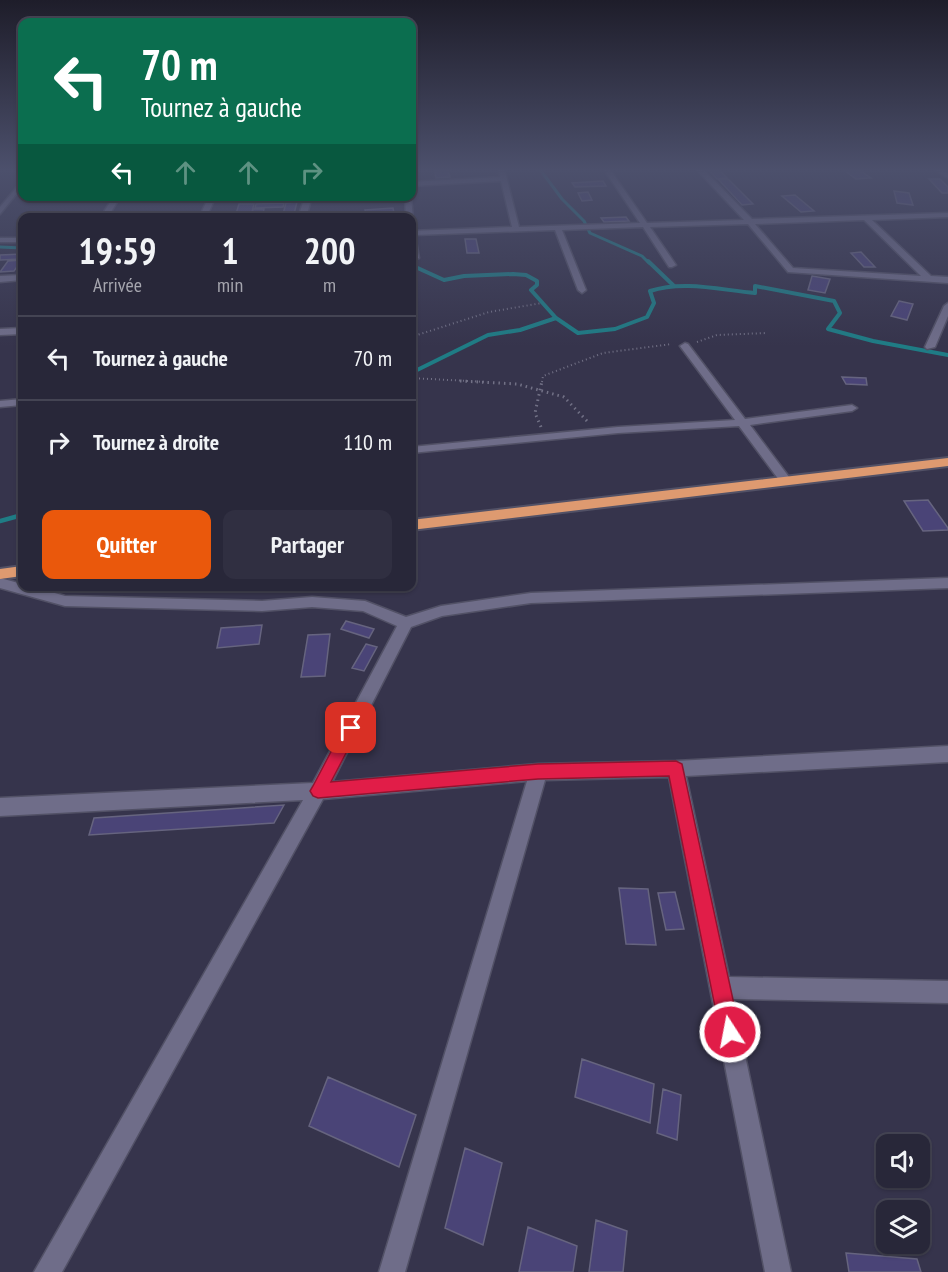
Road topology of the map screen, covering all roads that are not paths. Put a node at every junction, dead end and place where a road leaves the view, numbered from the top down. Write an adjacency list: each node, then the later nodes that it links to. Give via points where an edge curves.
1 (515, 227): 7 (street)
2 (593, 227): 6 (street)
3 (645, 227): 11 (street)
4 (755, 227): 14 (street, via 791,270)
5 (875, 227): 14 (street)
6 (558, 229): 7 (street); 16 (street)
7 (516, 231): 8 (street)
8 (416, 234)
9 (0, 240): 10 (street)
10 (18, 240)
11 (672, 265)
12 (18, 278): 13 (street)
13 (0, 279)
14 (929, 279): 15 (street)
15 (948, 280)
16 (582, 290)
17 (948, 306): 21 (street)
18 (18, 331): 19 (street)
19 (0, 332)
20 (685, 346): 25 (street)
21 (930, 348)
22 (18, 402): 23 (street)
23 (0, 404)
24 (852, 408): 25 (street)
25 (742, 423): 26 (street, via 618,430); 28 (street)
26 (416, 450)
27 (948, 462): 28 (highway)
28 (786, 481): 29 (highway)
29 (416, 524)
30 (18, 572): 31 (highway)
31 (0, 574)
32 (0, 583): 34 (street)
33 (948, 583): 36 (street, via 531,598 441,611)
34 (18, 588)
35 (31, 591): 36 (street, via 65,600 365,606)
36 (406, 622): 40 (street)
37 (948, 754): 38 (street)
38 (676, 769): 39 (street); 42 (street)
39 (538, 772): 40 (street); 45 (street)
40 (318, 791): 41 (street); 44 (street)
41 (0, 807)
42 (721, 988): 43 (street); 46 (street)
43 (948, 992)
44 (47, 1272)
45 (392, 1272)
46 (778, 1272)

